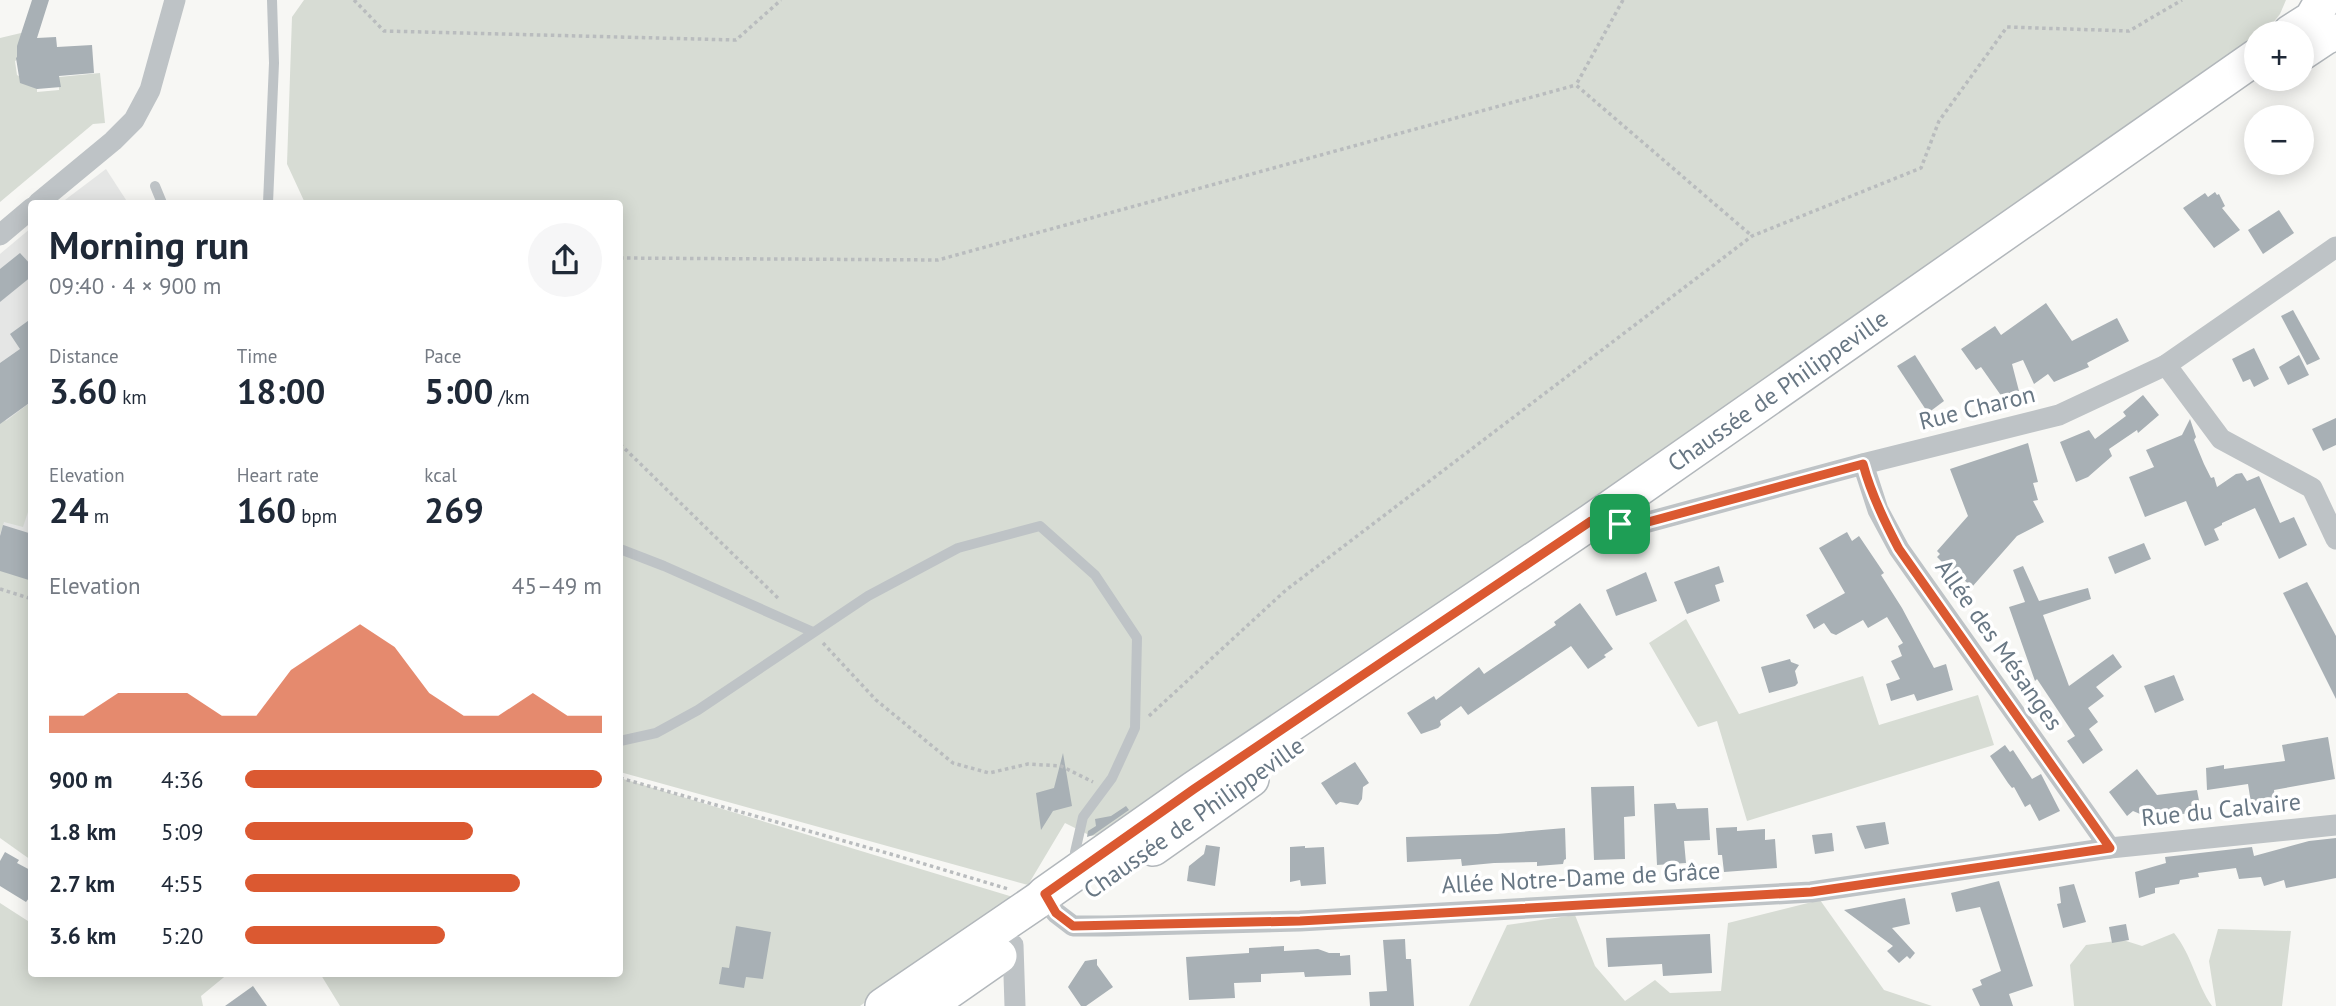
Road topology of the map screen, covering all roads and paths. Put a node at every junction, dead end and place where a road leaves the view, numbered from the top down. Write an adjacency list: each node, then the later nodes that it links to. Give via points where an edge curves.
1 (175, 0): 15 (street, via 150,90 134,120)
2 (272, 0): 17 (lane)
3 (354, 0): 4 (path, via 384,31 736,40)
4 (781, 0)
5 (1623, 0): 12 (path)
6 (2182, 0): 20 (path, via 2129,31 2007,27 1939,121 1921,168)
7 (2323, 0): 8 (main road)
8 (2309, 21)
9 (2336, 32): 10 (main road)
10 (2314, 44)
11 (2244, 66): 26 (main road, Chaussée de Philippeville)
12 (1576, 85): 20 (path); 22 (path, via 938,260)
13 (2246, 91): 26 (main road, Chaussée de Philippeville)
14 (155, 186): 16 (lane)
15 (42, 200)
16 (161, 200)
17 (268, 200)
18 (28, 211): 19 (street)
19 (0, 235)
20 (1752, 236): 33 (path, via 1286,590)
21 (2336, 247): 23 (street, Rue Charon)
22 (623, 258)
23 (2166, 365): 25 (street, Rue Charon, via 2059,415); 27 (street, via 2221,439 2312,488)
24 (623, 447): 31 (path)
25 (1863, 464): 26 (street, Rue Charon, via 1637,525); 38 (street, Allée des Mésanges, via 1878,510 1899,549)
26 (1606, 522): 39 (main road, Chaussée de Philippeville, via 1194,789); 40 (main road, Chaussée de Philippeville)
27 (2336, 539)
28 (623, 550): 32 (lane)
29 (0, 590): 30 (path)
30 (28, 598)
31 (784, 604)
32 (813, 632): 33 (lane, via 868,596 958,548 1040,526 1095,575 1138,638); 34 (lane, via 688,716 656,733); 36 (path, via 876,700 953,763 989,773 1028,764 1061,766)
33 (1135, 728): 36 (lane)
34 (623, 740)
35 (623, 779): 40 (path)
36 (1103, 790): 39 (lane, via 1083,817 1075,852)
37 (2336, 825): 38 (street, Rue du Calvaire)
38 (2110, 848): 40 (street, Allée Notre-Dame de Grâce, via 1811,892 1300,921 1073,926)
39 (1080, 869): 40 (main road, Chaussée de Philippeville)
40 (1047, 902): 41 (main road, Chaussée de Philippeville)
41 (1007, 935): 42 (main road, Chaussée de Philippeville); 43 (main road, Chaussée de Philippeville); 44 (street)
42 (883, 1006)
43 (927, 1006)
44 (1015, 1006)

